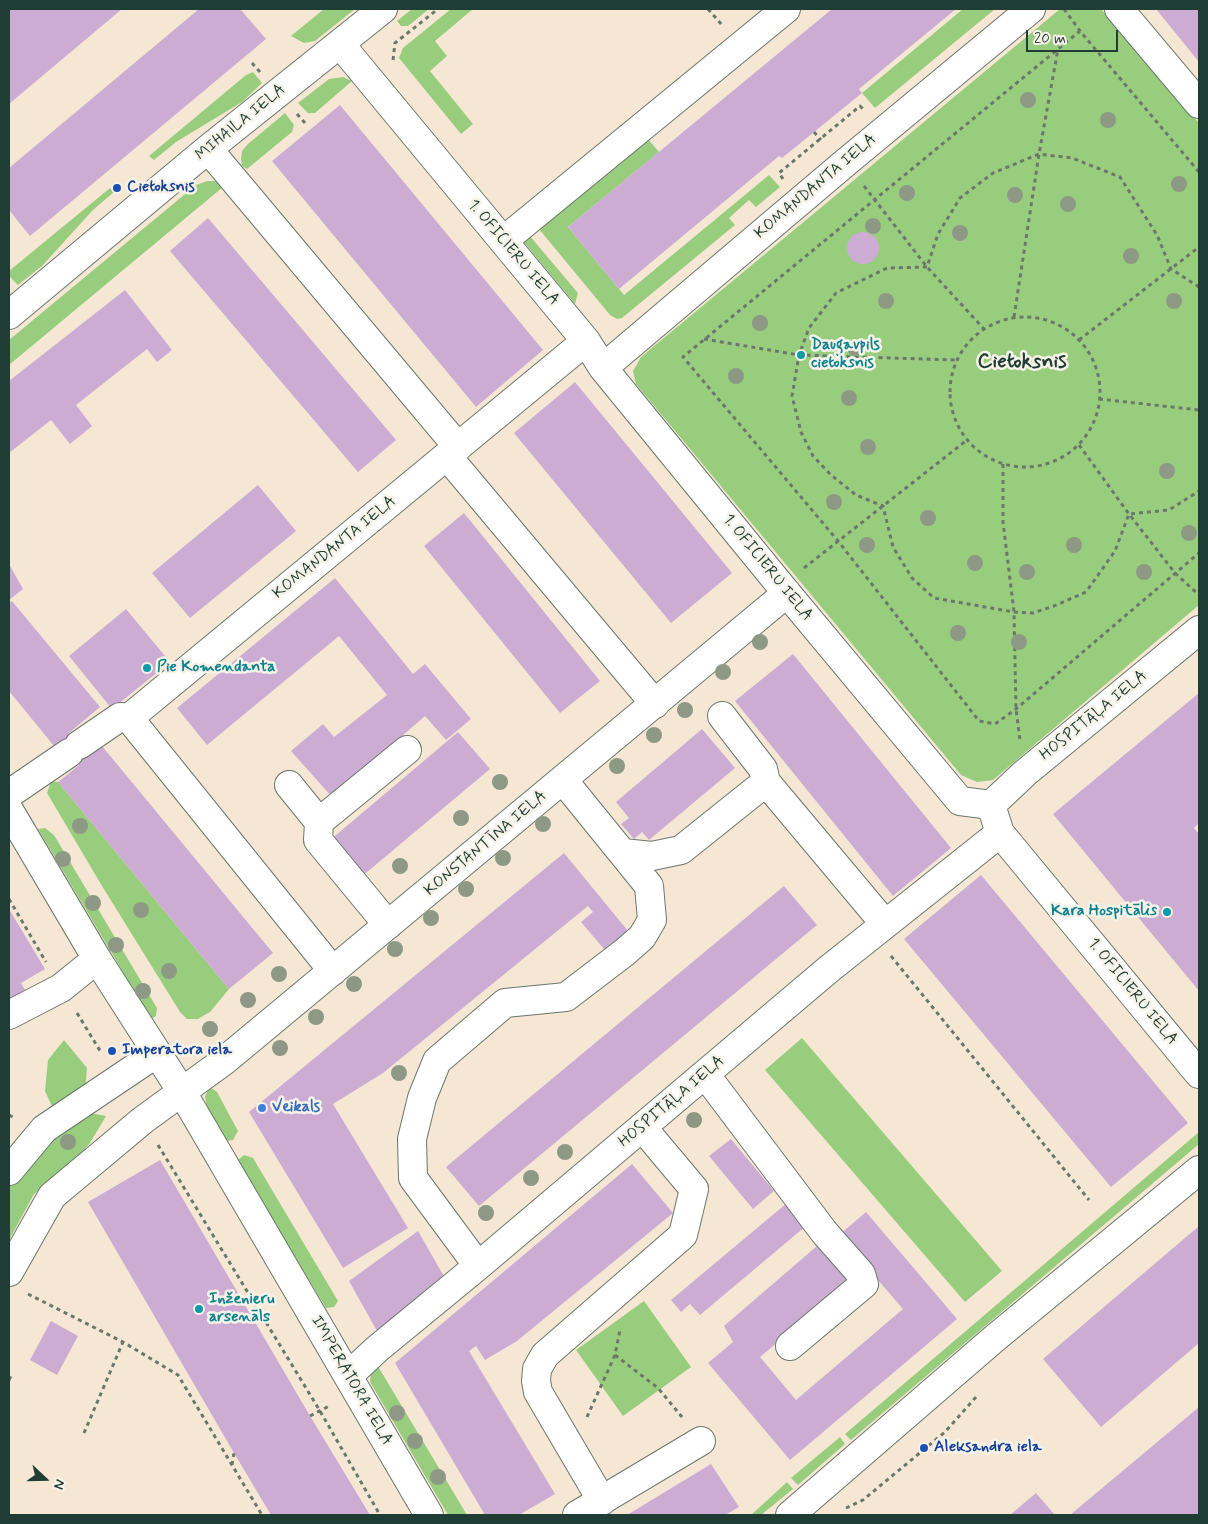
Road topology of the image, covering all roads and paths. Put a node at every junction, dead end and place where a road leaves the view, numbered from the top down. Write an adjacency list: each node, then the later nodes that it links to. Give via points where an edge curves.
1 (383, 9): 8 (street, MIHAILA IELA)
2 (438, 9): 10 (path, via 395,43)
3 (786, 9): 21 (street)
4 (1031, 9): 17 (street, KOMANDANTA IELA)
5 (1064, 9): 7 (path)
6 (1119, 9): 11 (street)
7 (1080, 32): 9 (path); 18 (path)
8 (340, 44): 15 (street, MIHAILA IELA); 21 (street, 1. OFICIERU IELA)
9 (1058, 50): 16 (path); 20 (path)
10 (392, 61)
11 (1199, 104)
12 (814, 132): 13 (path)
13 (820, 139): 14 (path); 19 (path, via 779,173)
14 (823, 143)
15 (208, 149): 26 (street, MIHAILA IELA); 39 (street)
16 (1038, 154): 23 (path, via 993,172 960,198 938,234); 24 (path, via 1072,158 1120,177 1157,235); 27 (path)
17 (845, 163): 20 (path); 34 (street, KOMANDANTA IELA)
18 (1199, 172)
19 (785, 180)
20 (874, 199): 23 (path); 29 (path)
21 (503, 242): 31 (street, 1. OFICIERU IELA)
22 (1199, 247): 24 (path)
23 (927, 267): 28 (path); 32 (path, via 888,268 836,293 809,328)
24 (1171, 269): 25 (path); 30 (path)
25 (1199, 288)
26 (9, 315)
27 (1014, 317): 28 (path); 30 (path, via 1041,319 1063,328)
28 (984, 329): 33 (path, via 963,348)
29 (704, 339): 32 (path); 44 (path, via 683,357)
30 (1079, 340): 35 (path, via 1092,360 1098,379)
31 (586, 341): 34 (street, 1. OFICIERU IELA); 39 (street, KOMANDANTA IELA)
32 (799, 355): 33 (path); 42 (path, via 792,396 801,432 813,456 856,495)
33 (957, 360): 37 (path, via 950,394 954,418)
34 (603, 368): 47 (street, 1. OFICIERU IELA)
35 (1099, 399): 36 (path); 38 (path, via 1095,419)
36 (1199, 410)
37 (967, 440): 40 (path, via 983,455); 42 (path)
38 (1079, 445): 40 (path, via 1048,464 1025,467); 43 (path)
39 (453, 452): 51 (street); 54 (street, KOMANDANTA IELA)
40 (1003, 464): 49 (path, via 1003,522)
41 (1199, 491): 43 (path, via 1169,510)
42 (883, 506): 44 (path); 49 (path, via 893,547 912,578 934,598)
43 (1128, 514): 46 (path); 49 (path, via 1114,551 1086,592 1033,613)
44 (838, 542): 47 (path); 52 (path, via 979,721 995,724)
45 (1199, 554): 46 (path)
46 (1175, 573): 48 (path); 52 (path)
47 (784, 589): 51 (street, KONSTANTĪNA IELA); 61 (street, 1. OFICIERU IELA, via 960,801)
48 (1199, 595)
49 (1014, 612): 52 (path)
50 (1199, 630): 56 (street, HOSPITĀĻA IELA)
51 (655, 704): 57 (street, KONSTANTĪNA IELA)
52 (1016, 709): 56 (path)
53 (722, 716): 58 (street, via 763,769)
54 (130, 718): 60 (street, KOMANDANTA IELA, via 120,716); 70 (street)
55 (407, 750): 63 (street)
56 (1025, 773): 61 (street, HOSPITĀĻA IELA)
57 (564, 780): 65 (street); 67 (street, KONSTANTĪNA IELA)
58 (766, 782): 65 (street, via 681,850 652,856); 68 (street)
59 (289, 785): 63 (street)
60 (9, 794)
61 (991, 805): 64 (street, 1. OFICIERU IELA)
62 (9, 810): 69 (street, IMPERATORA IELA)
63 (319, 822): 67 (street, via 318,840)
64 (1000, 833): 68 (street, HOSPITĀĻA IELA); 75 (street, 1. OFICIERU IELA)
65 (623, 853): 83 (street, via 649,886 652,920 642,936 566,997 505,1003 437,1062 422,1098 412,1139 413,1178)
66 (9, 899): 71 (path)
67 (388, 925): 70 (street, KONSTANTĪNA IELA)
68 (879, 929): 74 (street, HOSPITĀĻA IELA); 82 (path)
69 (97, 958): 71 (street); 73 (street, IMPERATORA IELA)
70 (333, 971): 77 (street, KONSTANTĪNA IELA)
71 (61, 988): 72 (street); 76 (path)
72 (9, 1015)
73 (157, 1053): 76 (street); 77 (street, IMPERATORA IELA)
74 (705, 1074): 79 (street, HOSPITĀĻA IELA); 87 (street, via 824,1232 861,1274 864,1284)
75 (1199, 1074)
76 (118, 1080): 81 (street, via 44,1129)
77 (182, 1092): 78 (street); 89 (street, IMPERATORA IELA)
78 (143, 1120): 84 (street, via 52,1196); 97 (path)
79 (642, 1127): 83 (street, HOSPITĀĻA IELA); 92 (street, via 694,1188 683,1235 545,1355 537,1369 538,1392)
80 (1199, 1170): 100 (street, via 995,1338)
81 (9, 1171)
82 (1089, 1200)
83 (478, 1266): 89 (street, HOSPITĀĻA IELA)
84 (16, 1282): 86 (path)
85 (620, 1328): 88 (path)
86 (123, 1342): 90 (path); 94 (path, via 178,1375)
87 (790, 1346)
88 (615, 1355): 91 (path, via 658,1388); 92 (path)
89 (348, 1376): 98 (street, IMPERATORA IELA)
90 (84, 1433)
91 (701, 1441): 95 (street)
92 (572, 1451): 95 (street)
93 (234, 1453): 94 (path)
94 (232, 1466): 96 (path)
95 (602, 1501): 99 (street)
96 (262, 1515)
97 (380, 1515)
98 (429, 1515)
99 (577, 1515)
100 (790, 1515)

